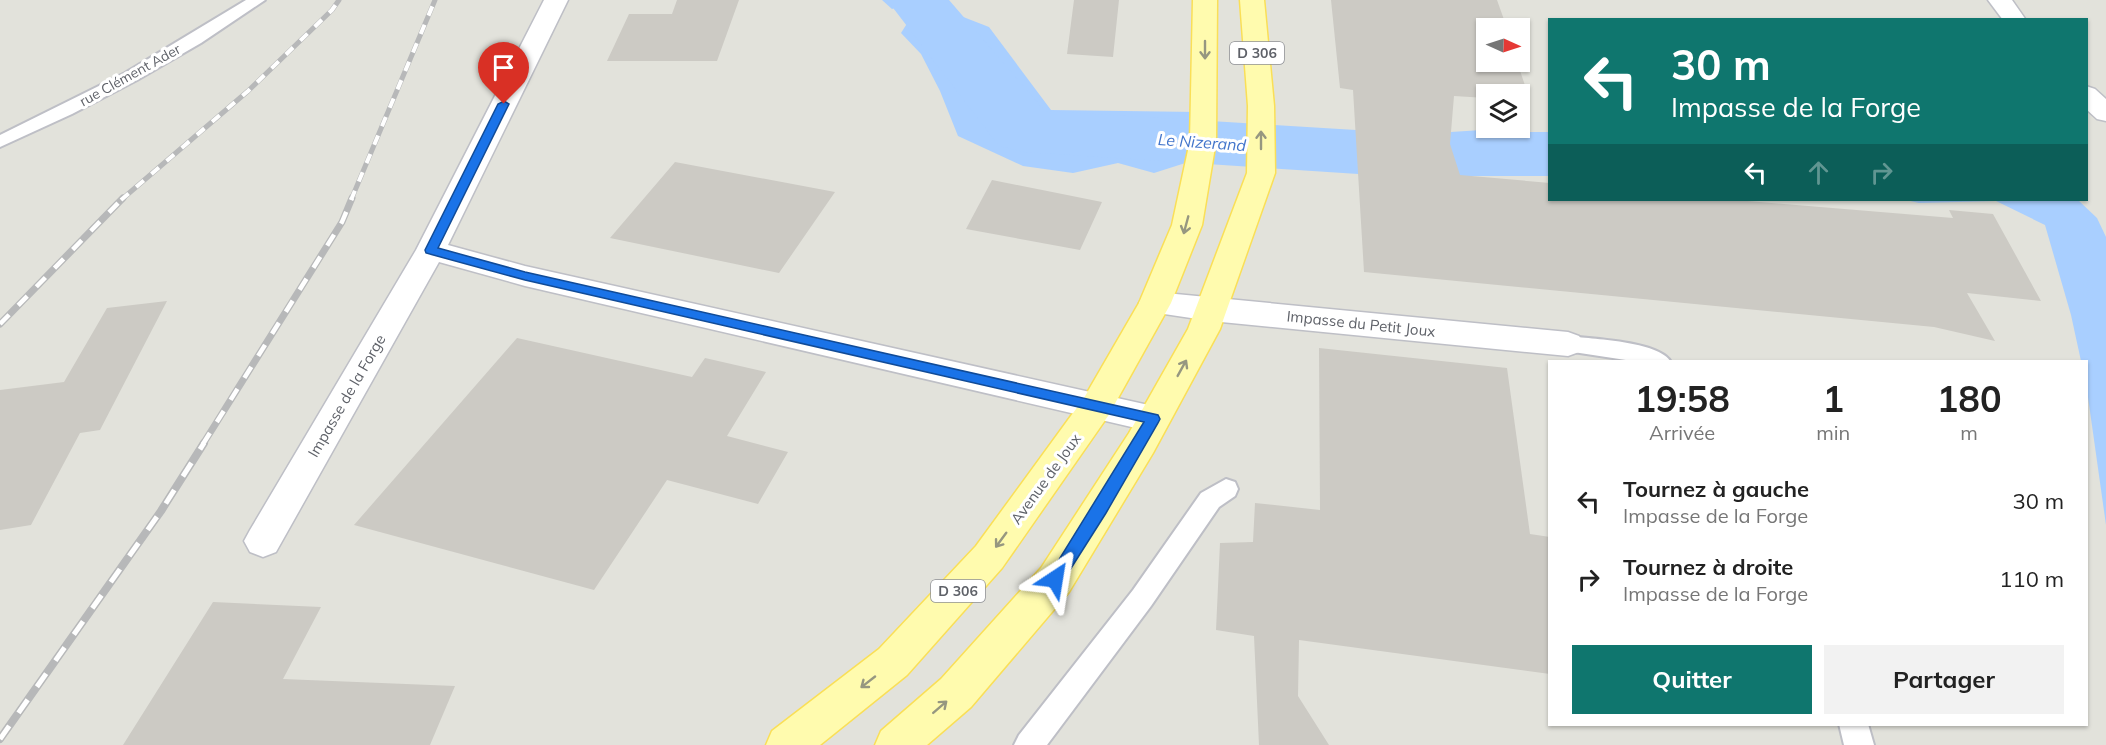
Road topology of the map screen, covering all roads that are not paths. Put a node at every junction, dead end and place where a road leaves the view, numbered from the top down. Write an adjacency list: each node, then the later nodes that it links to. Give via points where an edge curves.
1 (257, 0): 9 (lane, rue Clément Ader, via 126,78)
2 (556, 0): 10 (street, Impasse de la Forge)
3 (1205, 0): 11 (main road, Avenue de Joux / D 306, one-way to 11, via 1203,141 1187,225)
4 (1252, 0): 12 (main road, D 306, one-way to 4, via 1261,173 1261,106)
5 (2000, 0): 6 (street)
6 (2013, 18)
7 (2088, 96): 8 (street)
8 (2106, 113)
9 (0, 142)
10 (431, 250): 15 (street, via 525,276); 18 (street, Impasse de la Forge)
11 (1155, 303): 12 (street, Impasse du Petit Joux); 15 (main road, Avenue de Joux / D 306)
12 (1211, 310): 13 (street, Impasse du Petit Joux); 16 (main road, D 306, one-way to 12)
13 (1568, 344): 14 (lane, via 1643,354)
14 (1656, 360)
15 (1096, 407): 16 (street); 20 (main road, Avenue de Joux / D 306, one-way to 20, via 989,557 893,662)
16 (1153, 419): 21 (main road, D 306, one-way to 16, via 956,693 1055,579)
17 (1226, 489): 22 (lane, via 1210,500 1143,598)
18 (263, 541)
19 (1854, 726): 23 (lane)
20 (787, 745)
21 (896, 745)
22 (1029, 745)
23 (1859, 745)

